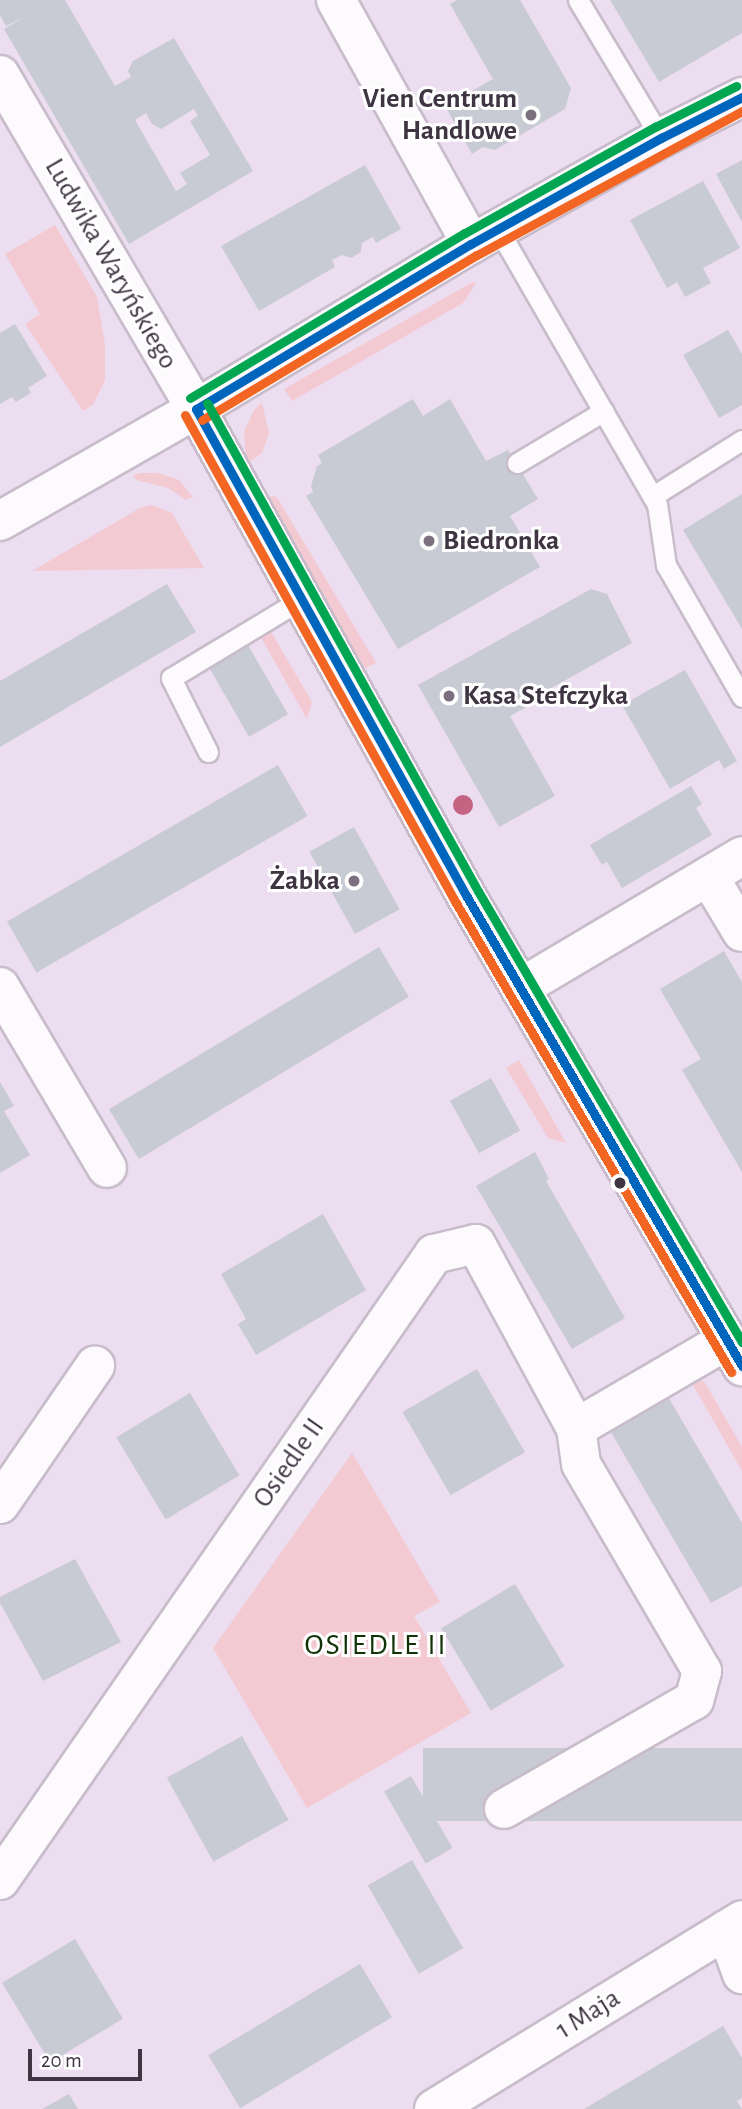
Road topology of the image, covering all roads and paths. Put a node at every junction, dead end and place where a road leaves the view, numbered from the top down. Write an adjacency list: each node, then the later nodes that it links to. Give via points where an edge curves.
1 (336, 0): 6 (street)
2 (579, 0): 5 (lane)
3 (0, 75): 7 (street, Ludwika Waryńskiego)
4 (742, 97): 5 (street)
5 (661, 138): 6 (street)
6 (485, 237): 7 (street); 8 (lane)
7 (196, 409): 12 (street); 13 (street, Ludwika Waryńskiego)
8 (604, 411): 10 (lane); 11 (lane)
9 (742, 440): 11 (lane)
10 (517, 463)
11 (653, 496): 14 (lane, via 666,565)
12 (0, 521)
13 (302, 599): 15 (lane, via 171,678); 19 (street, Ludwika Waryńskiego)
14 (742, 697)
15 (208, 752)
16 (742, 856): 17 (street)
17 (709, 877): 18 (street); 19 (street)
18 (742, 932)
19 (520, 988): 22 (street, Ludwika Waryńskiego)
20 (1, 989): 21 (street)
21 (107, 1168)
22 (734, 1353): 24 (street)
23 (95, 1366): 25 (street)
24 (576, 1428): 26 (street, Osiedle II, via 581,1464 702,1671 694,1700); 27 (street, Osiedle II, via 476,1244 434,1254)
25 (0, 1504)
26 (504, 1809)
27 (0, 1880)
28 (734, 1925): 29 (street); 30 (street, 1 Maja)
29 (742, 1974)
30 (434, 2109)

